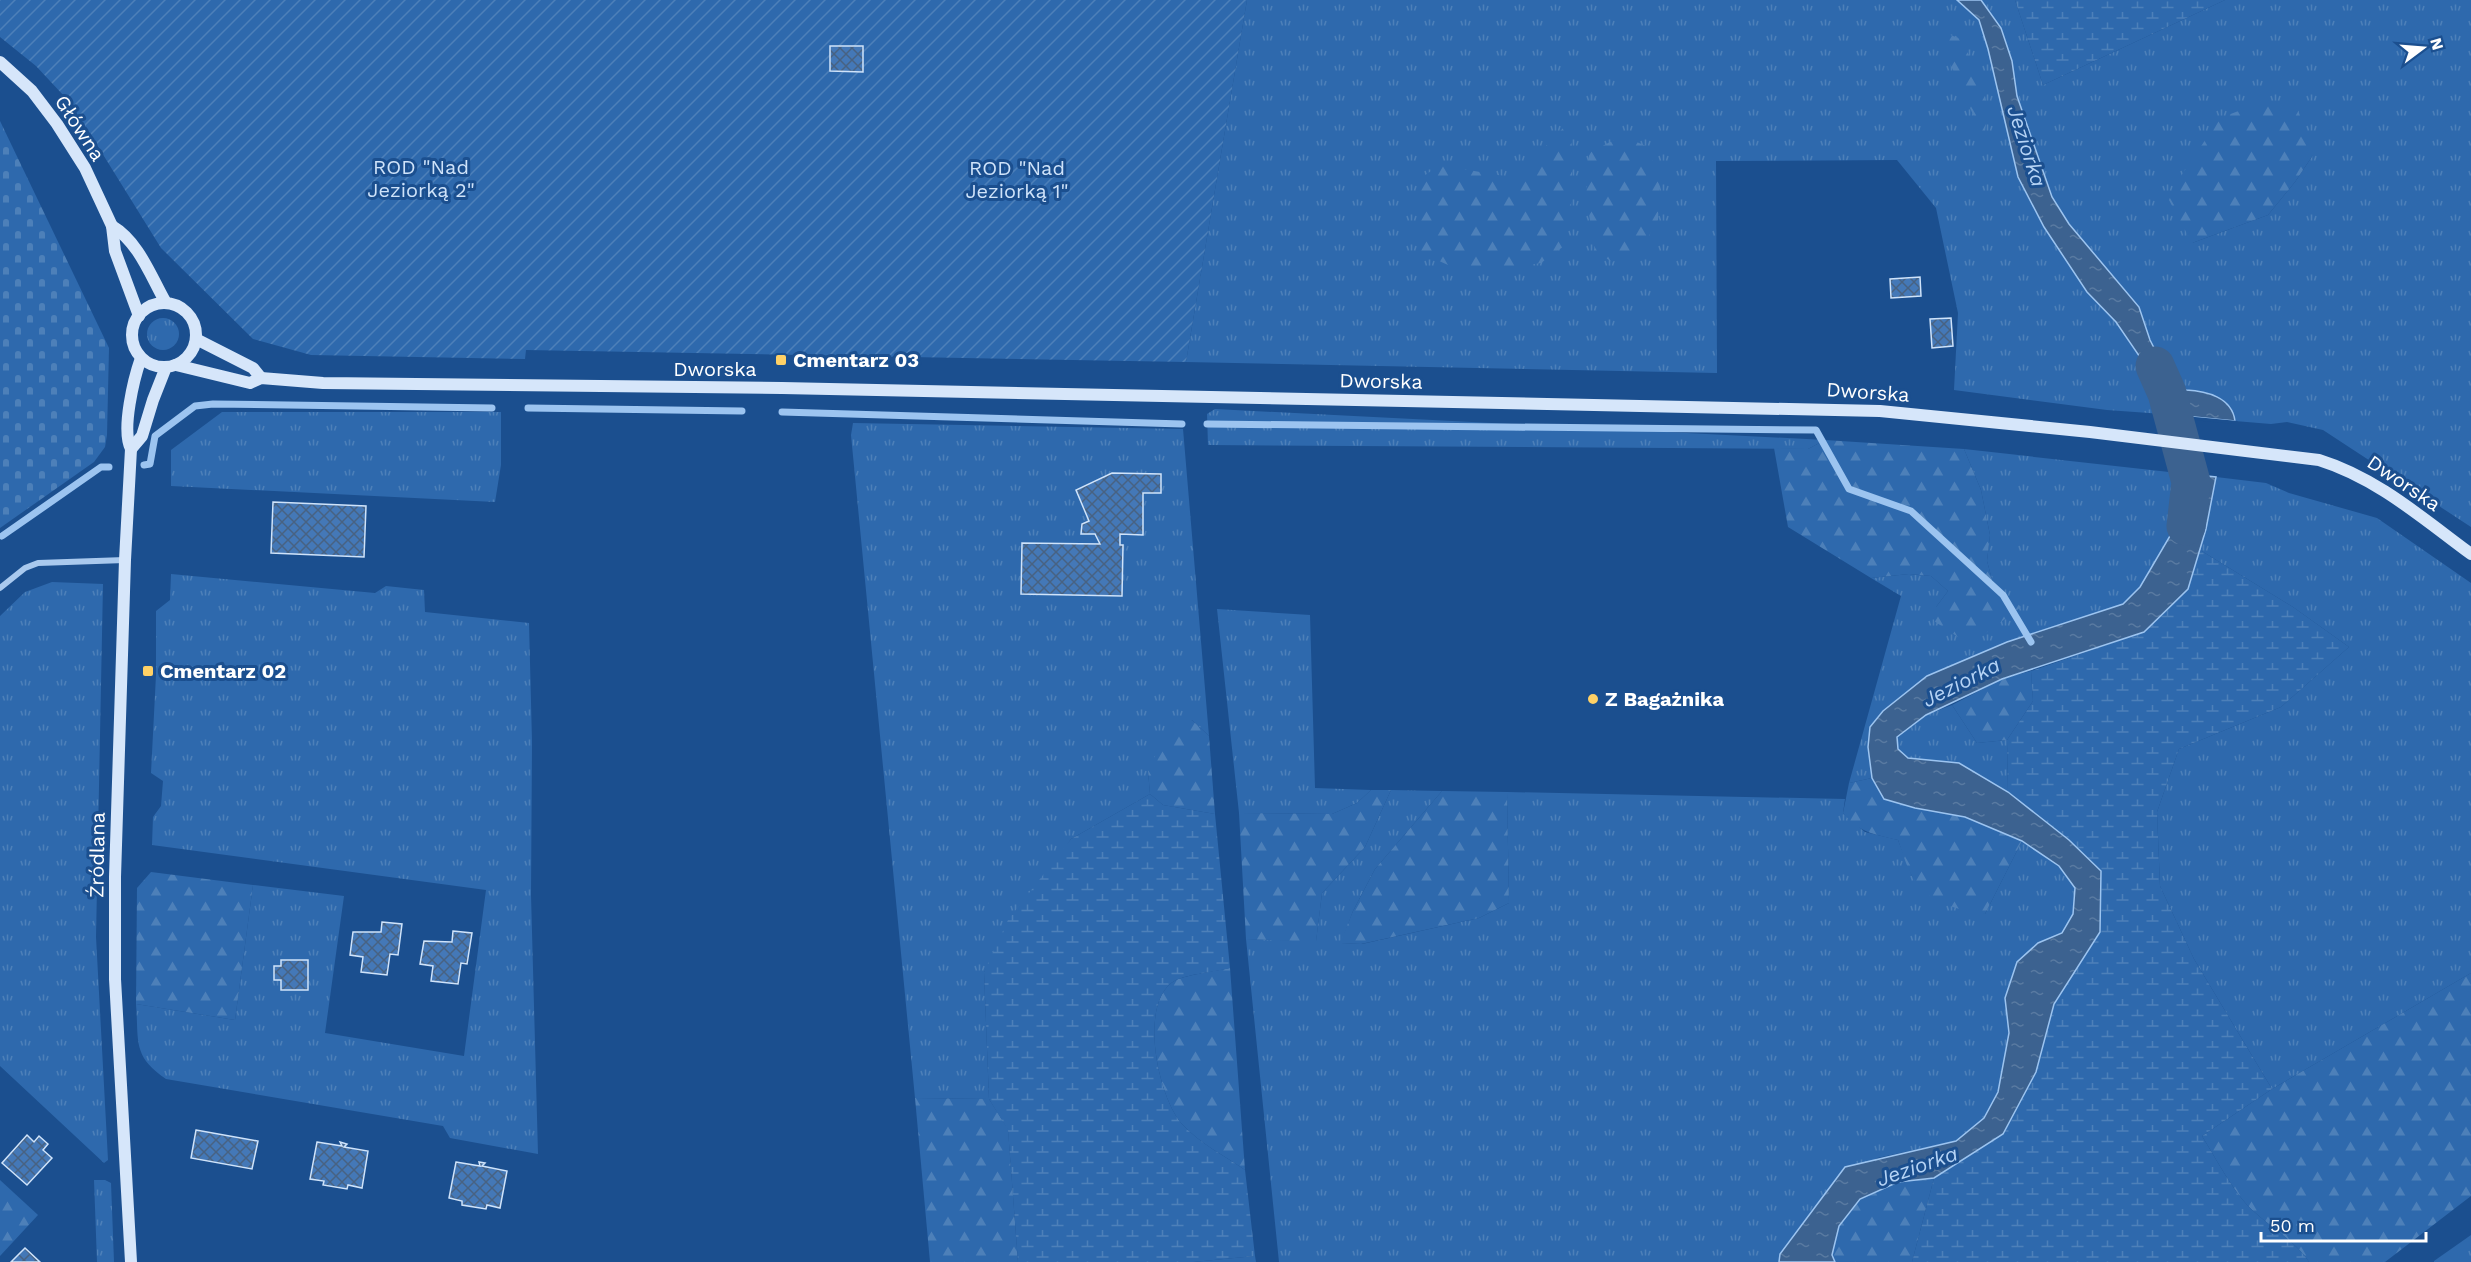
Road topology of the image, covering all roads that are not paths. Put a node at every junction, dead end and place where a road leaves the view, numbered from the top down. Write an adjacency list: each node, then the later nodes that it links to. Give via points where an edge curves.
1 (0, 62): 2 (street, Główna, via 32,91 57,124 85,168)
2 (112, 226): 3 (street, Główna, via 132,244); 4 (street, Główna, via 115,251)
3 (166, 303): 4 (street, via 149,306); 5 (street, via 188,314)
4 (139, 316): 6 (street, via 132,332)
5 (196, 339): 7 (street, via 187,357); 8 (street, via 253,368)
6 (141, 358): 7 (street, via 152,365); 9 (street, Źródlana, via 130,397)
7 (171, 366): 8 (street, Dworska, via 250,383); 9 (street, Źródlana, via 153,400 142,436)
8 (261, 378): 10 (street, Dworska, via 322,383 782,388 1880,411 2319,460 2369,480)
9 (131, 449): 11 (street, Źródlana)
10 (2471, 554)
11 (125, 560): 12 (street, via 38,563); 13 (street, Źródlana, via 116,979)
12 (0, 588)
13 (130, 1262)

